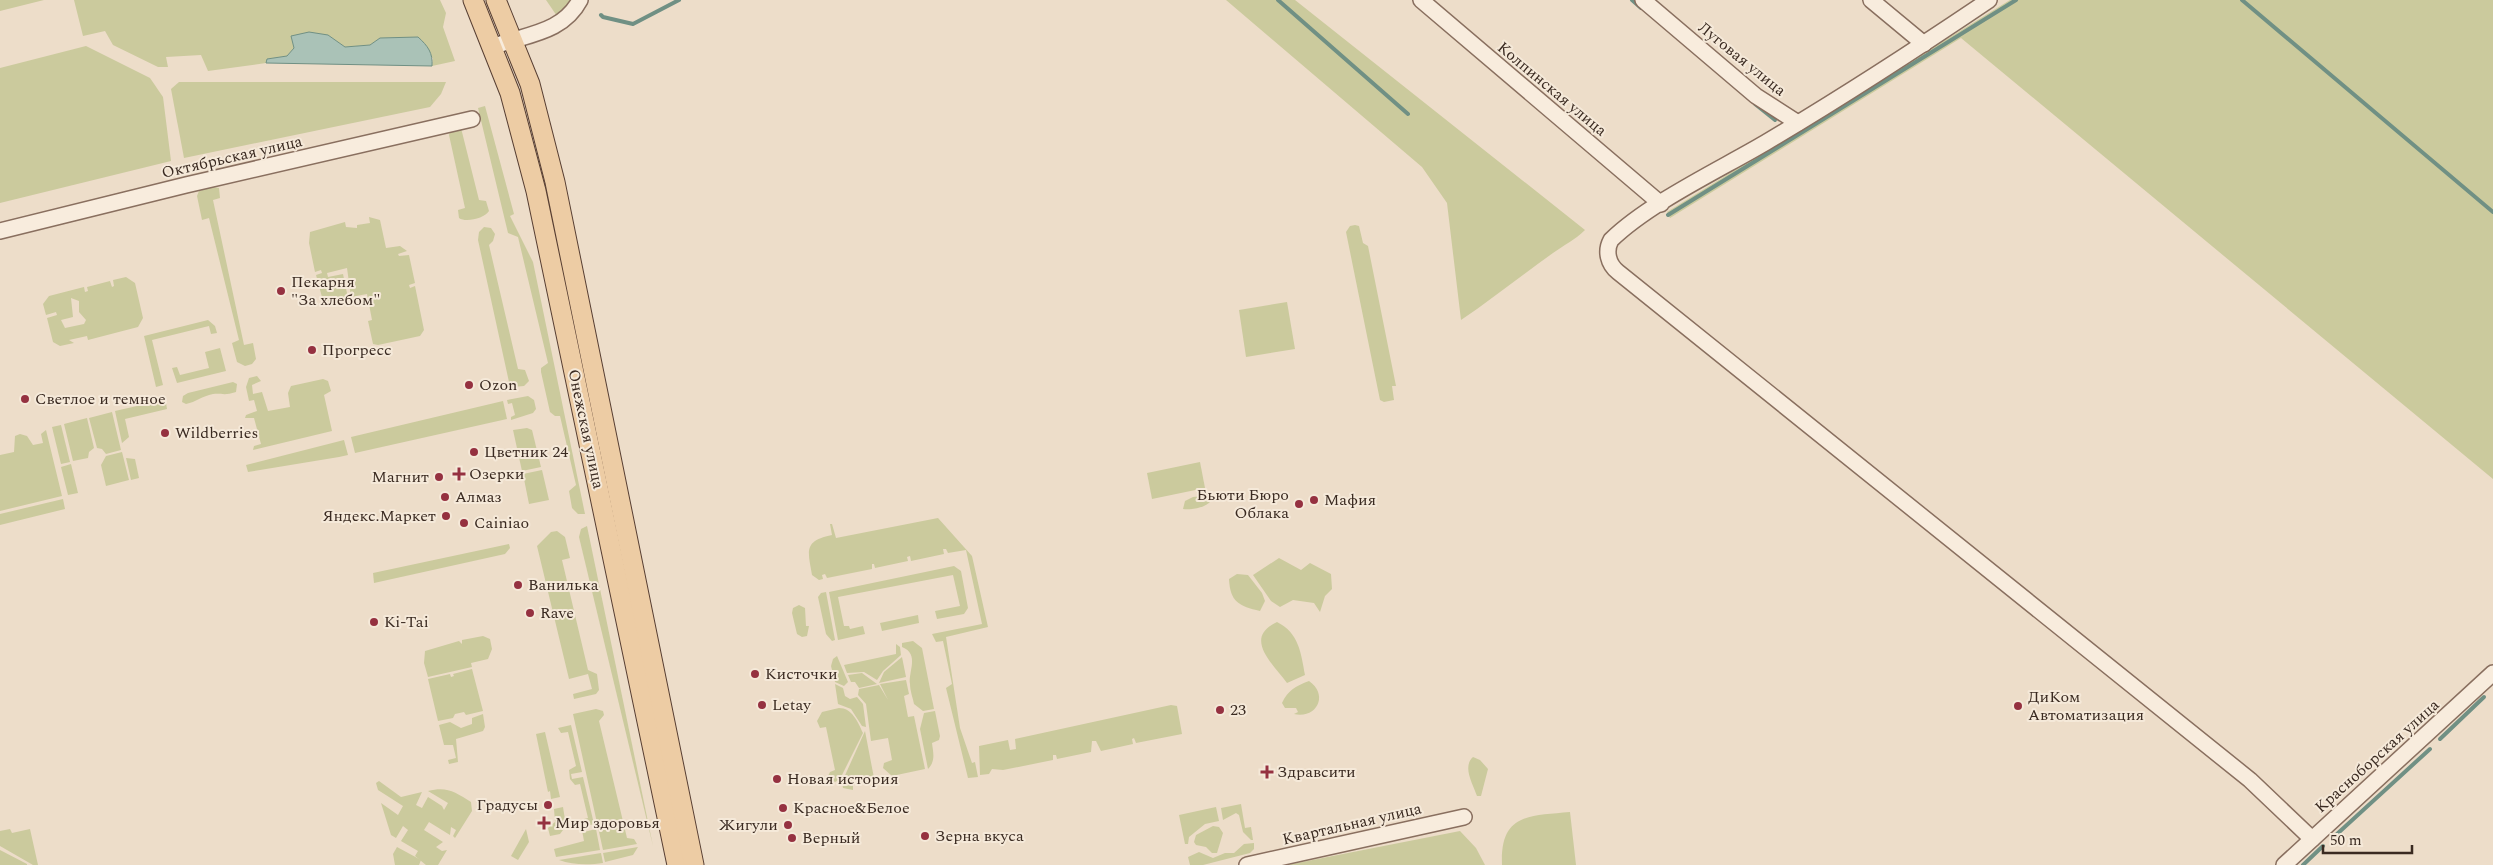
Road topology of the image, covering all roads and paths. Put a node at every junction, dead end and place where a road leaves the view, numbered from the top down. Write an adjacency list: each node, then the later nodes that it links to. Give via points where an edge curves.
1 (473, 0): 10 (main road, Онежская улица)
2 (496, 0): 8 (main road, Онежская улица)
3 (580, 0): 8 (street, via 552,28)
4 (1421, 0): 13 (street, Колпинская улица)
5 (1643, 0): 12 (street, Луговая улица, via 1756,96)
6 (1871, 0): 9 (street)
7 (1989, 0): 9 (street)
8 (513, 39): 10 (street); 19 (main road, Онежская улица, via 530,84 555,182)
9 (1924, 44): 12 (street)
10 (493, 47): 18 (main road, Онежская улица, via 510,93 536,191)
11 (472, 119): 14 (street, Октябрьская улица)
12 (1798, 123): 13 (street)
13 (1661, 204): 17 (street, via 1611,240 1607,247 1614,269 2244,775)
14 (0, 231)
15 (2493, 673): 17 (street, Красноборская улица)
16 (1464, 816): 20 (street, Квартальная улица)
17 (2312, 838): 21 (street, Красноборская улица)
18 (677, 865)
19 (694, 865)
20 (1247, 865)
21 (2284, 865)

